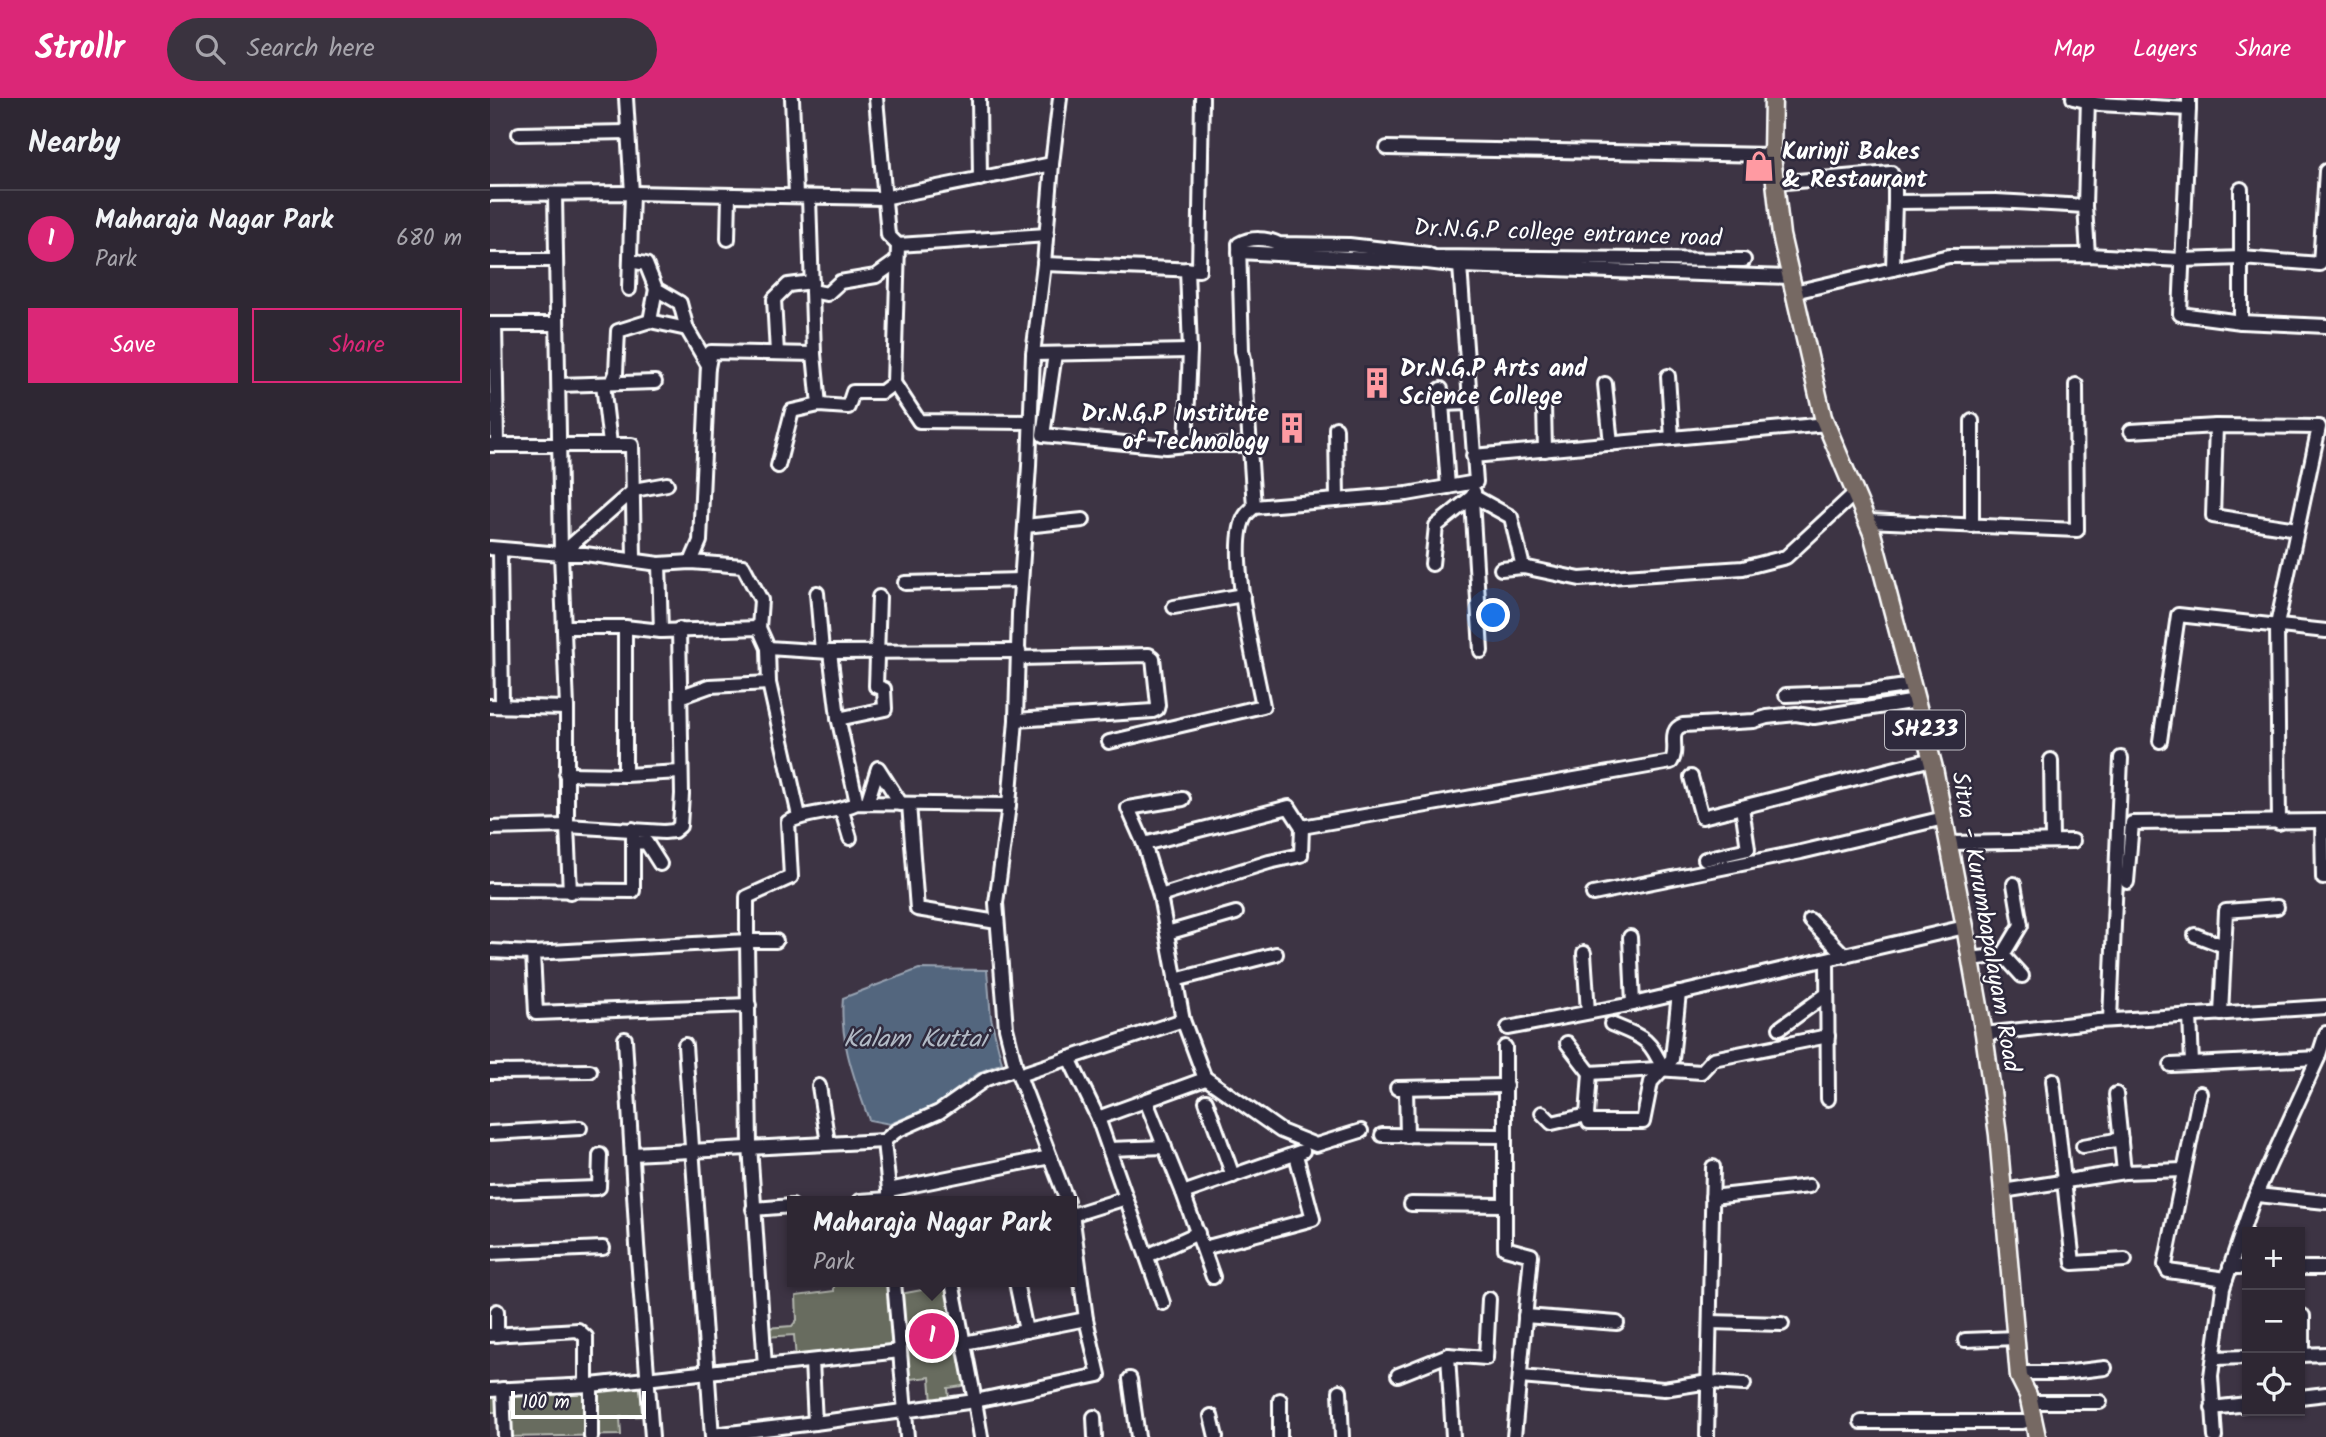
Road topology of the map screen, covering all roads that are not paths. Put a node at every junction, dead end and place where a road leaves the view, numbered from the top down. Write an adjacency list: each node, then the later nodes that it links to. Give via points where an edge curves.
1 (626, 98): 11 (street)
2 (792, 98): 24 (street)
3 (876, 98): 25 (street)
4 (979, 98): 17 (street)
5 (1060, 98): 15 (street)
6 (1202, 98): 44 (street, via 1199,270)
7 (1773, 98): 14 (main road, Sitra - Kurumbapalayam Road / SH233)
8 (2073, 98): 9 (street)
9 (2088, 100): 10 (street, via 2099,104); 27 (street)
10 (2189, 103): 38 (street)
11 (628, 132): 12 (street); 20 (street)
12 (519, 134)
13 (1387, 148): 14 (street)
14 (1772, 155): 18 (main road, Sitra - Kurumbapalayam Road / SH233)
15 (1052, 164): 17 (street); 28 (street)
16 (2326, 171): 30 (street)
17 (981, 179): 25 (street)
18 (1774, 183): 26 (street, via 1891,173); 45 (main road, Sitra - Kurumbapalayam Road / SH233)
19 (2241, 189): 34 (street)
20 (632, 193): 22 (street); 23 (street); 39 (street)
21 (490, 194): 22 (street)
22 (555, 194): 36 (street)
23 (729, 195): 24 (street); 29 (street)
24 (802, 197): 25 (street); 46 (street)
25 (883, 198): 31 (street, via 888,235)
26 (1895, 202): 27 (street); 43 (street)
27 (2085, 206): 33 (street)
28 (1047, 235): 31 (street); 41 (street)
29 (728, 239)
30 (2323, 241): 34 (street, via 2320,264)
31 (898, 245): 40 (street)
32 (1239, 252): 37 (street, Dr.N.G.P college entrance road, via 1239,244 1247,240 1270,240 1434,257); 42 (street); 86 (street)
33 (2088, 255): 38 (street); 43 (street, via 1949,256)
34 (2242, 258): 38 (street); 50 (street)
35 (490, 260): 36 (street)
36 (556, 260): 52 (street)
37 (1744, 260)
38 (2181, 260): 50 (street, via 2180,314)
39 (630, 261): 47 (street); 48 (street, via 646,264)
40 (897, 261): 46 (street, via 876,276 840,282 827,295); 63 (street)
41 (1044, 264): 44 (street); 58 (street)
42 (1460, 266): 45 (street); 70 (street)
43 (1893, 269): 45 (street)
44 (1187, 270): 55 (street)
45 (1792, 285): 76 (main road, Sitra - Kurumbapalayam Road / SH233)
46 (812, 286): 56 (street, via 788,285 774,299); 57 (street)
47 (629, 289)
48 (656, 289): 49 (street); 54 (street, via 680,303)
49 (650, 321): 54 (street); 64 (street, via 618,331 616,373)
50 (2241, 322): 53 (street)
51 (492, 324): 52 (street); 68 (street)
52 (558, 324): 66 (street)
53 (2326, 326)
54 (687, 330): 60 (street)
55 (1190, 351): 59 (street); 85 (street)
56 (778, 353): 57 (street); 60 (street, via 711,352)
57 (814, 354): 72 (street)
58 (1033, 354): 59 (street); 75 (street)
59 (1055, 354): 85 (street, via 1043,435)
60 (708, 368): 106 (street, via 700,541)
61 (1668, 376): 80 (street)
62 (655, 382): 64 (street)
63 (894, 383): 72 (street, via 882,392 853,392 848,407); 75 (street, via 919,421)
64 (607, 384): 66 (street); 83 (street)
65 (1605, 384): 84 (street)
66 (559, 385): 81 (street)
67 (2076, 385): 101 (street, via 2077,530)
68 (493, 386): 82 (street)
69 (1441, 389): 71 (street)
70 (1469, 402): 71 (street); 88 (street)
71 (1442, 404): 92 (street)
72 (819, 405): 89 (street, via 792,411)
73 (1544, 406): 87 (street)
74 (1972, 421): 101 (street)
75 (1030, 422): 100 (street)
76 (1826, 424): 80 (street); 94 (main road, Sitra - Kurumbapalayam Road / SH233)
77 (2216, 426): 79 (street); 102 (street, via 2213,516); 102 (street, via 2319,427)
78 (1336, 428): 96 (street)
79 (2132, 431)
80 (1672, 438): 84 (street)
81 (560, 443): 82 (street); 83 (street); 104 (street)
82 (493, 444)
83 (610, 444): 93 (street, via 632,444)
84 (1611, 444): 87 (street)
85 (1186, 445): 86 (street)
86 (1248, 445): 97 (street)
87 (1545, 450): 88 (street)
88 (1473, 456): 90 (street)
89 (778, 466)
90 (1475, 482): 92 (street); 95 (street)
91 (667, 484): 93 (street)
92 (1448, 487): 96 (street)
93 (634, 490): 104 (street); 105 (street)
94 (1855, 493): 99 (main road, Sitra - Kurumbapalayam Road / SH233); 109 (street, via 1786,556 1743,568 1580,579)
95 (1473, 496): 108 (street, via 1436,526); 109 (street, via 1511,517); 125 (street)
96 (1337, 500): 97 (street)
97 (1254, 508): 114 (street, via 1245,516 1239,538)
98 (1083, 520): 100 (street)
99 (1867, 522): 101 (street); 130 (main road, Sitra - Kurumbapalayam Road / SH233)
100 (1025, 526): 111 (street)
101 (1972, 526)
102 (2297, 529): 117 (street)
103 (495, 548): 104 (street); 133 (street)
104 (561, 554): 105 (street); 118 (street)
105 (634, 559): 107 (street)
106 (691, 562): 107 (street); 120 (street, via 743,566 761,600)
107 (659, 564): 122 (street)
108 (1432, 564)
109 (1523, 567): 110 (street)
110 (1501, 569)
111 (1021, 580): 112 (street); 128 (street)
112 (905, 583)
113 (817, 593): 126 (street)
114 (1243, 595): 116 (street); 138 (street, via 1263,706)
115 (879, 597): 127 (street)
116 (1174, 607)
117 (2277, 625): 123 (street); 137 (street, via 2178,615); 155 (street)
118 (564, 627): 119 (street); 134 (street)
119 (631, 628): 122 (street); 144 (street, via 625,654)
120 (760, 628): 121 (street); 124 (street)
121 (679, 629): 122 (street); 132 (street)
122 (661, 631)
123 (2326, 631)
124 (768, 648): 126 (street); 129 (street)
125 (1481, 650)
126 (826, 652): 127 (street); 135 (street)
127 (877, 652): 128 (street); 135 (street, via 876,687 884,690 885,709)
128 (1019, 654): 136 (street); 136 (street, via 1149,655 1158,705 1153,711)
129 (769, 683): 132 (street, via 710,686); 152 (street)
130 (1915, 693): 131 (street); 140 (main road, Sitra - Kurumbapalayam Road / SH233); 157 (street, via 1814,717 1796,714 1683,725 1673,733 1676,753 1671,762)
131 (1786, 695)
132 (682, 696): 142 (street)
133 (496, 706): 134 (street)
134 (567, 708): 143 (street)
135 (838, 719): 147 (street)
136 (1016, 720): 149 (street)
137 (2160, 741)
138 (1109, 742)
139 (2122, 758): 205 (street)
140 (1932, 759): 150 (street); 153 (main road, Sitra - Kurumbapalayam Road / SH233)
141 (2051, 760): 161 (street)
142 (681, 772): 144 (street); 159 (street, via 680,826 664,832)
143 (566, 774): 144 (street); 156 (street)
144 (625, 775)
145 (1691, 777): 150 (street, via 1702,817)
146 (1183, 799): 165 (street, via 1128,808)
147 (862, 803): 148 (street); 148 (street, via 878,768); 151 (street)
148 (905, 804): 149 (street); 178 (street, via 917,909)
149 (1009, 804): 178 (street)
150 (1742, 807): 166 (street, via 1748,849)
151 (842, 811): 152 (street); 160 (street)
152 (799, 816): 183 (street, via 788,822 791,877 747,897)
153 (1944, 818): 164 (main road, Sitra - Kurumbapalayam Road / SH233); 173 (street)
154 (2324, 821): 155 (street); 168 (street)
155 (2278, 823): 169 (street, via 2133,824)
156 (567, 826): 158 (street); 159 (street); 172 (street)
157 (1302, 827): 165 (street, via 1289,807); 174 (street, via 1301,855)
158 (490, 828)
159 (633, 829): 163 (street)
160 (850, 838)
161 (2052, 841): 162 (street); 164 (street)
162 (2073, 841)
163 (633, 843): 167 (street, via 646,842); 172 (street, via 633,891)
164 (1949, 843): 179 (main road, Sitra - Kurumbapalayam Road / SH233)
165 (1144, 844): 174 (street)
166 (1705, 859)
167 (660, 864)
168 (2323, 878)
169 (2127, 883)
170 (2014, 884): 190 (street, via 2021,925)
171 (490, 890): 172 (street)
172 (570, 892)
173 (1593, 894)
174 (1160, 896): 180 (street)
175 (2277, 907): 185 (street, via 2226,911)
176 (1236, 914): 180 (street)
177 (1811, 920): 191 (street)
178 (997, 922): 223 (street, via 1006,1028)
179 (1965, 927): 191 (street); 192 (main road, Sitra - Kurumbapalayam Road / SH233)
180 (1167, 933): 195 (street)
181 (2195, 935): 185 (street)
182 (1630, 937): 199 (street)
183 (747, 941): 184 (street); 187 (street); 198 (street)
184 (776, 941)
185 (2224, 946): 202 (street)
186 (490, 951): 187 (street)
187 (533, 953): 198 (street, via 536,1013)
188 (1584, 953): 201 (street)
189 (1276, 954): 195 (street)
190 (2003, 955): 192 (street); 194 (street)
191 (1845, 956): 193 (street)
192 (1971, 959): 210 (main road, Sitra - Kurumbapalayam Road / SH233)
193 (1827, 960): 196 (street); 197 (street)
194 (2022, 976)
195 (1175, 980): 204 (street)
196 (1679, 993): 199 (street); 220 (street, via 1672,1059)
197 (1827, 993): 208 (street); 211 (street)
198 (749, 1004): 247 (street)
199 (1633, 1004): 201 (street)
200 (2326, 1007): 202 (street)
201 (1588, 1012): 207 (street)
202 (2221, 1014): 203 (street)
203 (2190, 1015): 205 (street); 218 (street)
204 (1182, 1020): 216 (street); 225 (street)
205 (2110, 1020): 210 (street)
206 (1611, 1024): 220 (street, via 1644,1038)
207 (1508, 1028)
208 (1780, 1028)
209 (2326, 1033): 217 (street)
210 (1984, 1034): 263 (main road, Sitra - Kurumbapalayam Road / SH233)
211 (1828, 1036): 220 (street, via 1713,1059 1701,1072); 231 (street)
212 (625, 1039): 252 (street)
213 (1566, 1043): 224 (street)
214 (685, 1045): 251 (street)
215 (1505, 1047): 228 (street)
216 (1069, 1058): 223 (street); 236 (street)
217 (2318, 1058): 218 (street); 265 (street)
218 (2192, 1064): 219 (street)
219 (2171, 1065)
220 (1663, 1069): 224 (street); 235 (street, via 1651,1082 1643,1122 1590,1122)
221 (590, 1071): 222 (street)
222 (490, 1072)
223 (1017, 1072): 244 (street, via 986,1079 939,1112); 255 (street)
224 (1590, 1073): 235 (street)
225 (1204, 1077): 232 (street); 246 (street, via 1281,1130)
226 (2053, 1080): 260 (street)
227 (819, 1086): 245 (street)
228 (1506, 1086): 241 (street, via 1402,1088); 242 (street)
229 (2200, 1093): 257 (street)
230 (2116, 1094): 243 (street)
231 (1828, 1099)
232 (1146, 1101): 236 (street); 249 (street)
233 (1206, 1101): 259 (street)
234 (1542, 1113): 235 (street, via 1552,1123)
235 (1587, 1115)
236 (1098, 1118): 250 (street)
237 (580, 1128): 239 (street)
238 (1361, 1131): 246 (street)
239 (490, 1133)
240 (1382, 1135): 241 (street)
241 (1407, 1136): 242 (street)
242 (1505, 1136): 273 (street)
243 (2121, 1139): 248 (street); 258 (street)
244 (884, 1141): 245 (street); 266 (street)
245 (828, 1143): 247 (street)
246 (1316, 1145): 254 (street)
247 (750, 1146): 251 (street); 275 (street)
248 (2083, 1146)
249 (1165, 1147): 250 (street); 264 (street)
250 (1109, 1149): 270 (street)
251 (691, 1150): 252 (street); 314 (street)
252 (632, 1154): 318 (street)
253 (600, 1155): 262 (street, via 599,1187)
254 (1296, 1155): 259 (street); 279 (street, via 1313,1219)
255 (1050, 1157): 267 (street); 268 (street)
256 (1713, 1167): 269 (street)
257 (2184, 1170): 258 (street); 287 (street, via 2166,1268)
258 (2124, 1172): 260 (street)
259 (1233, 1176): 264 (street)
260 (2064, 1180): 263 (street); 283 (street, via 2073,1263)
261 (1810, 1186): 269 (street)
262 (490, 1192)
263 (2003, 1192): 302 (main road, Sitra - Kurumbapalayam Road / SH233)
264 (1183, 1193): 277 (street)
265 (2257, 1195): 271 (street); 287 (street)
266 (889, 1196)
267 (893, 1196)
268 (1065, 1196)
269 (1712, 1197): 298 (street)
270 (1126, 1198): 276 (street); 282 (street)
271 (2326, 1202)
272 (1411, 1205): 273 (street)
273 (1504, 1205): 295 (street, via 1505,1248 1531,1255)
274 (787, 1206): 275 (street)
275 (752, 1209): 312 (street)
276 (1077, 1213)
277 (1198, 1233): 279 (street); 282 (street)
278 (603, 1248): 281 (street)
279 (1204, 1248): 288 (street)
280 (1077, 1252): 296 (street)
281 (490, 1253)
282 (1147, 1256): 293 (street)
283 (2125, 1260)
284 (2305, 1268): 285 (street)
285 (2326, 1268)
286 (2242, 1269): 287 (street)
287 (2228, 1273): 310 (street)
288 (1213, 1277)
289 (894, 1287): 305 (street)
290 (953, 1287): 304 (street)
291 (1017, 1287): 300 (street)
292 (1489, 1299): 307 (street, via 1486,1358)
293 (1163, 1303)
294 (496, 1311): 301 (street)
295 (1525, 1316): 297 (street); 317 (street)
296 (1086, 1319): 300 (street); 328 (street, via 1099,1376)
297 (1617, 1322)
298 (1710, 1322): 299 (street); 320 (street)
299 (1782, 1324)
300 (1026, 1331): 304 (street)
301 (494, 1335): 322 (street, via 583,1332)
302 (2016, 1338): 303 (street); 316 (main road, Sitra - Kurumbapalayam Road / SH233)
303 (1965, 1340)
304 (964, 1343): 328 (street)
305 (900, 1351): 311 (street); 333 (street)
306 (2326, 1353): 308 (street)
307 (1448, 1355): 315 (street); 350 (street)
308 (2305, 1355)
309 (2242, 1357): 310 (street)
310 (2214, 1358): 332 (street)
311 (812, 1361): 312 (street); 337 (street)
312 (765, 1366): 314 (street)
313 (2105, 1368): 316 (street)
314 (708, 1372): 318 (street); 339 (street)
315 (1398, 1375)
316 (2019, 1375): 329 (main road, Sitra - Kurumbapalayam Road / SH233); 338 (main road)
317 (1520, 1377): 320 (street, via 1664,1389); 351 (street)
318 (648, 1379): 322 (street); 342 (street)
319 (1130, 1379): 346 (street)
320 (1709, 1382): 321 (street); 352 (street)
321 (1744, 1384)
322 (589, 1385): 323 (street); 341 (street)
323 (497, 1390): 340 (street)
324 (1340, 1391): 349 (street)
325 (2326, 1394): 326 (street)
326 (2305, 1397)
327 (1280, 1400): 348 (street)
328 (975, 1401): 333 (street); 344 (street)
329 (2030, 1402): 330 (street); 353 (main road, Sitra - Kurumbapalayam Road / SH233)
330 (2100, 1402)
331 (2242, 1405): 332 (street)
332 (2213, 1408): 354 (street)
333 (905, 1410): 337 (street); 343 (street)
334 (1211, 1416): 347 (street)
335 (1094, 1417): 345 (street)
336 (1861, 1422): 338 (street)
337 (815, 1423): 339 (street)
338 (2025, 1430)
339 (712, 1436)
340 (505, 1437)
341 (591, 1437)
342 (652, 1437)
343 (907, 1437)
344 (981, 1437)
345 (1095, 1437)
346 (1138, 1437)
347 (1216, 1437)
348 (1280, 1437)
349 (1342, 1437)
350 (1453, 1437)
351 (1514, 1437)
352 (1707, 1437)
353 (2037, 1437)
354 (2215, 1437)

